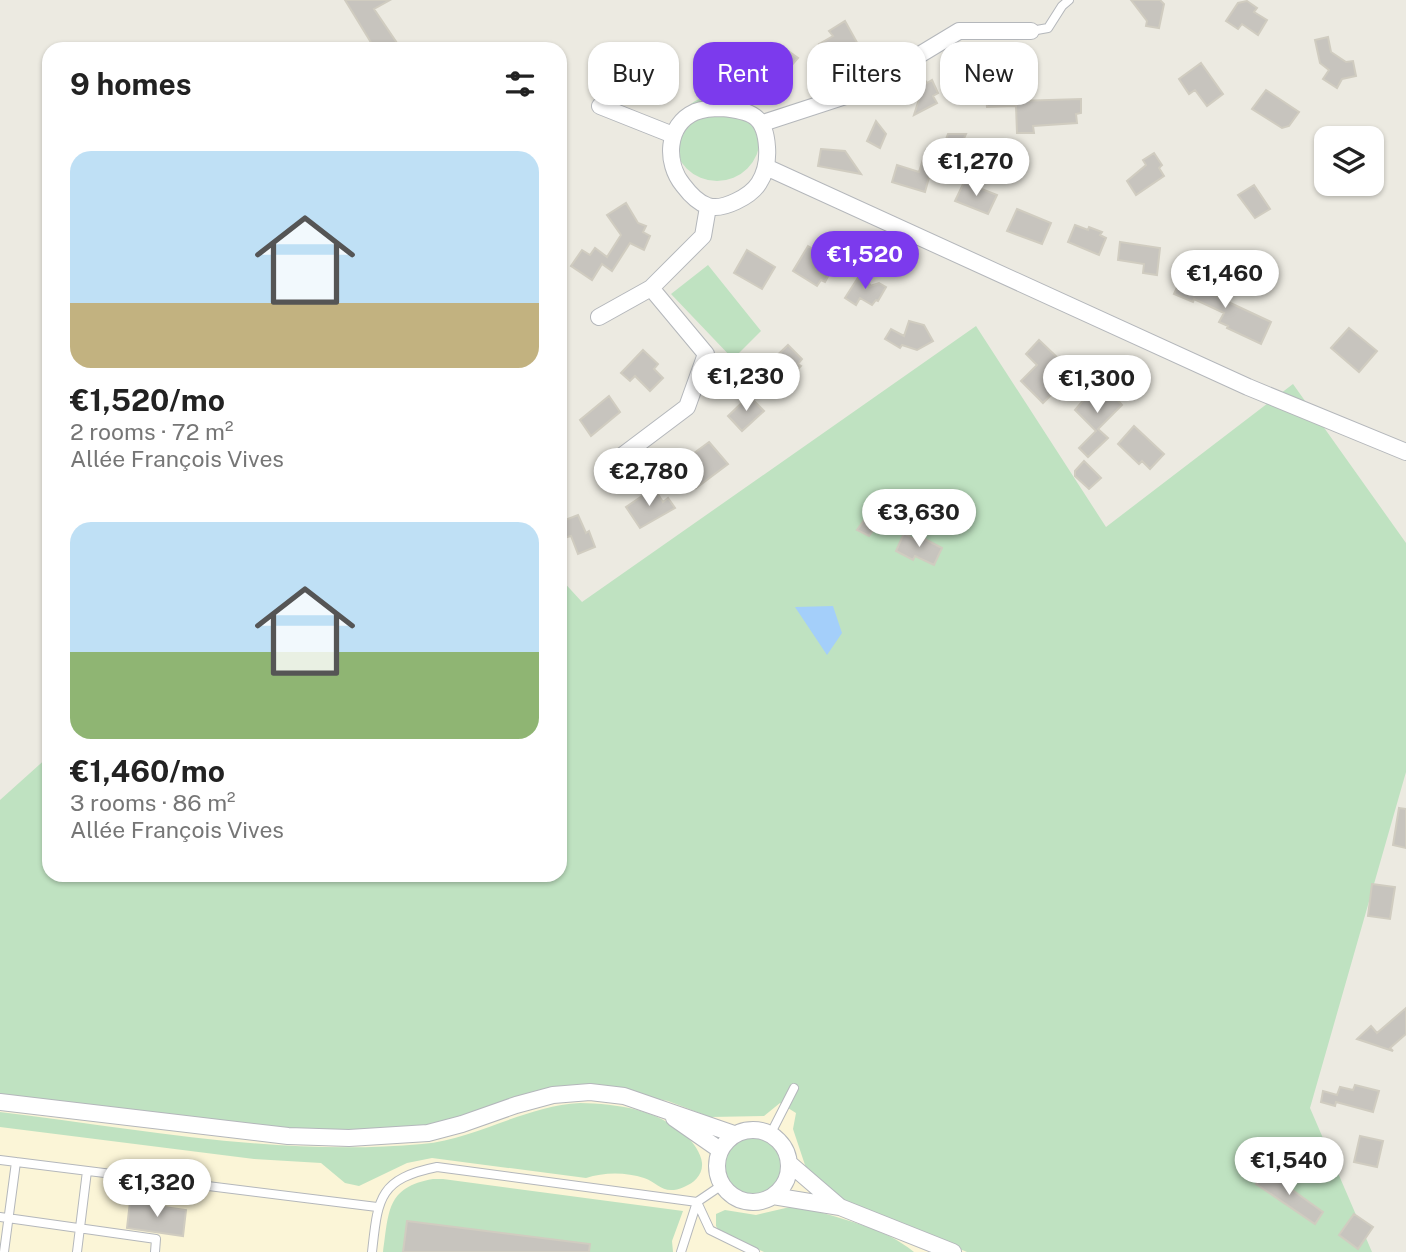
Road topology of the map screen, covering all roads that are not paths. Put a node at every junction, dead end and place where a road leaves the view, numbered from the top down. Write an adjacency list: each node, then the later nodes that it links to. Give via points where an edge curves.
1 (1069, 0): 2 (lane, via 1048,28)
2 (1031, 31): 4 (street, via 959,31 858,92)
3 (600, 106): 5 (street)
4 (763, 123): 5 (street, via 736,109 707,109 688,117); 6 (street)
5 (673, 135): 7 (street, via 670,154 679,181)
6 (766, 167): 7 (street, via 758,185 746,195 726,205); 10 (street, via 1248,387)
7 (708, 207): 8 (street, via 703,236)
8 (651, 288): 9 (street); 11 (street, via 706,354 687,407)
9 (599, 317)
10 (1406, 452)
11 (614, 462)
12 (794, 1088): 15 (lane)
13 (0, 1102): 14 (street, via 288,1136 349,1138 428,1133 553,1095 590,1092)
14 (658, 1107): 16 (street); 17 (street)
15 (771, 1133): 16 (street, via 746,1129); 20 (street, via 787,1152)
16 (734, 1134): 17 (street)
17 (720, 1150): 22 (street, via 717,1167)
18 (0, 1160): 19 (lane)
19 (16, 1161): 21 (lane); 27 (lane)
20 (790, 1164): 23 (street, via 783,1188); 26 (street)
21 (87, 1171): 25 (lane); 28 (lane)
22 (722, 1185): 23 (street, via 740,1200 763,1201); 24 (lane)
23 (774, 1196): 26 (street)
24 (697, 1202): 25 (lane, via 437,1167 414,1172 388,1188); 33 (lane); 34 (lane, via 710,1230)
25 (377, 1207): 32 (lane)
26 (840, 1207): 35 (street)
27 (4, 1218): 28 (lane); 29 (lane)
28 (80, 1228): 30 (lane); 31 (lane, via 156,1239)
29 (4, 1252)
30 (77, 1252)
31 (155, 1252)
32 (372, 1252)
33 (681, 1252)
34 (755, 1252)
35 (953, 1252)

